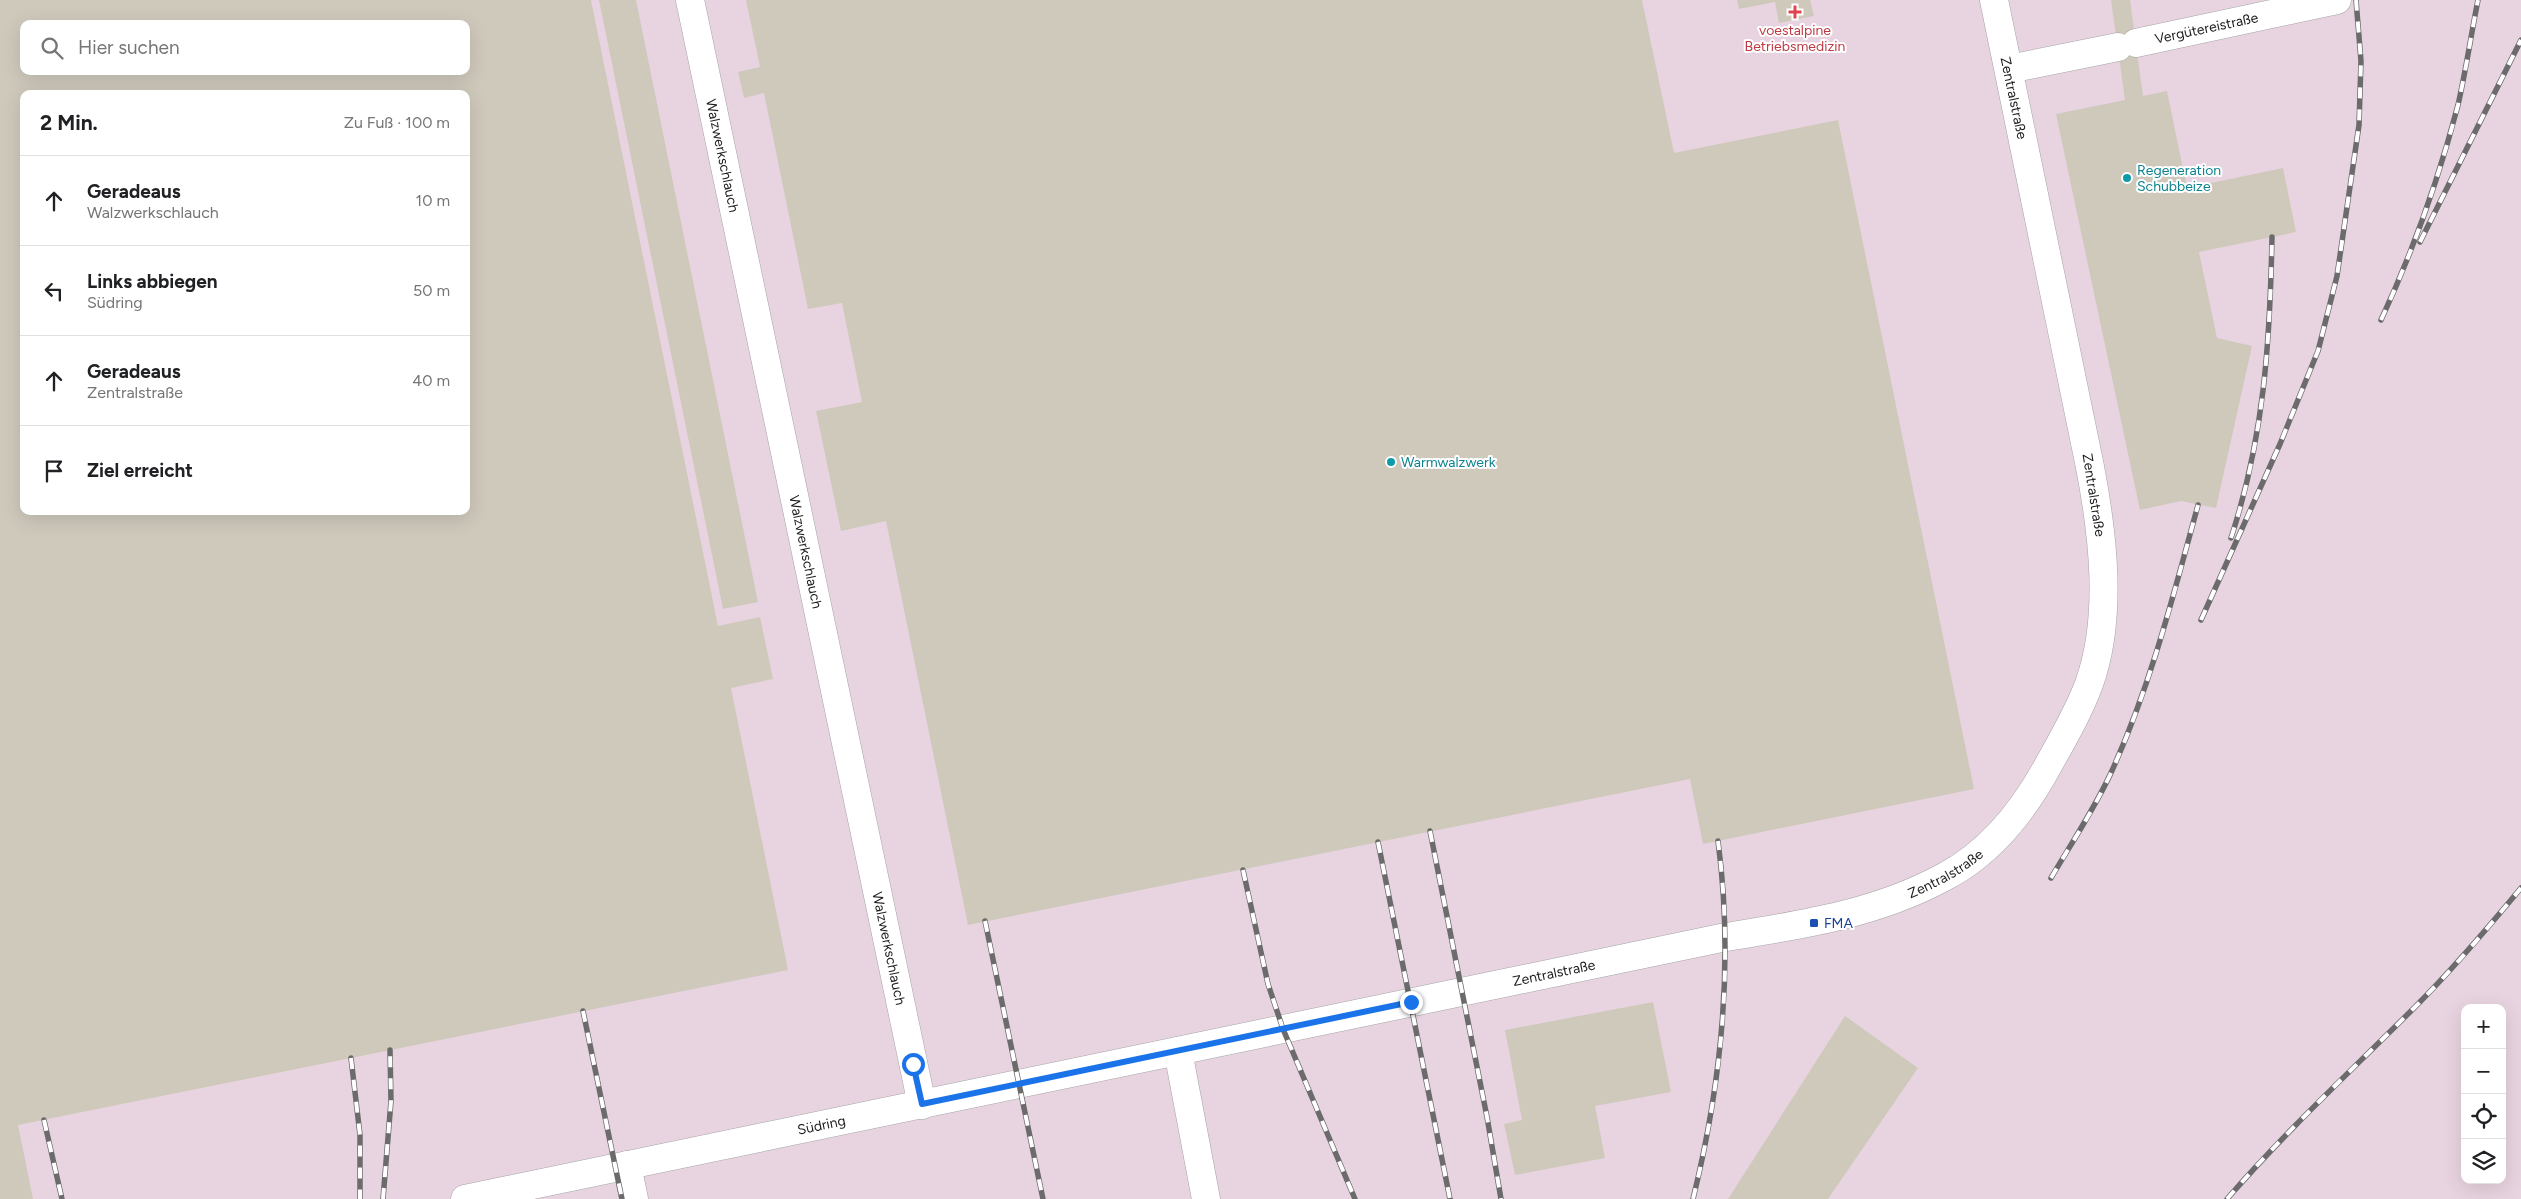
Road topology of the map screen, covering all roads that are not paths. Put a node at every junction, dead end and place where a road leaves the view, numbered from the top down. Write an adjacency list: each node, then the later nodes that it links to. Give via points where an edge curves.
1 (690, 0): 6 (street, Walzwerkschlauch)
2 (1994, 0): 4 (street, Zentralstraße)
3 (2337, 0): 4 (street, Vergütereistraße)
4 (2008, 69): 5 (street, Zentralstraße, via 2100,517 2104,576 2098,648 2089,684 2039,782 2014,820 1980,854 1945,877 1902,897 1842,917 1726,937)
5 (1178, 1051): 6 (street, Südring); 10 (street)
6 (922, 1104): 7 (street, Südring)
7 (627, 1165): 8 (street, Südring); 9 (street)
8 (465, 1199)
9 (634, 1199)
10 (1206, 1199)

